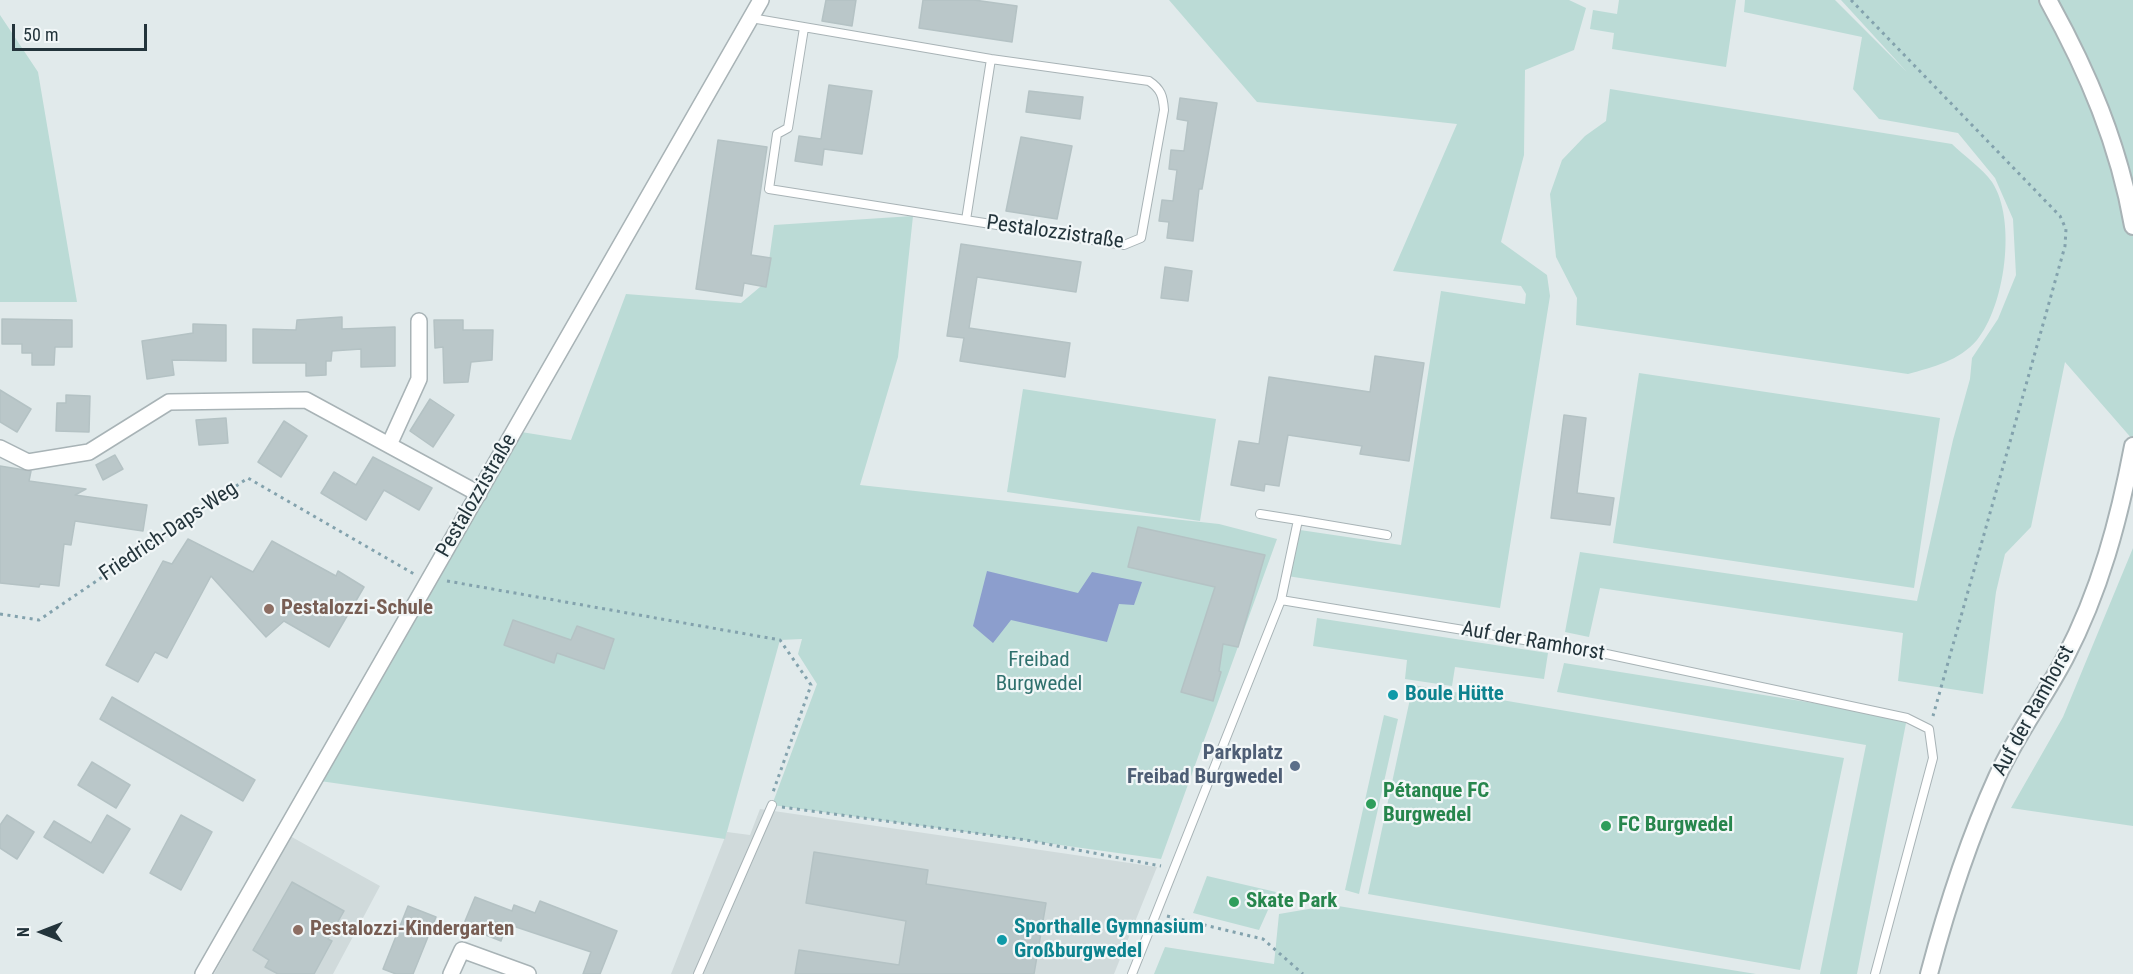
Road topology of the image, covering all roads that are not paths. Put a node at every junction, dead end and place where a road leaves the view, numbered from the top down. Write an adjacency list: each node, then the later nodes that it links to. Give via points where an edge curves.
1 (761, 0): 3 (street, Pestalozzistraße)
2 (2049, 0): 7 (street, via 2080,58 2106,120)
3 (751, 18): 4 (lane, Pestalozzistraße); 12 (street, Pestalozzistraße)
4 (804, 28): 5 (lane, Pestalozzistraße); 6 (lane, Pestalozzistraße, via 788,128 777,134 770,189)
5 (991, 59): 6 (lane, Pestalozzistraße); 6 (lane, Pestalozzistraße, via 1149,81 1158,87 1164,110 1144,230 1134,243 1124,245)
6 (966, 220)
7 (2133, 226)
8 (419, 321): 9 (street, via 419,379)
9 (389, 445): 11 (street, via 306,400 295,400 170,402 89,452 28,462); 12 (street)
10 (2133, 446): 24 (street, Auf der Ramhorst, via 2108,555 2088,608 2065,658 1999,773 1971,837)
11 (0, 448)
12 (479, 494): 18 (street, Pestalozzistraße)
13 (1260, 514): 14 (lane)
14 (1298, 520): 15 (lane); 16 (lane)
15 (1388, 535)
16 (1281, 600): 22 (lane); 23 (lane, Auf der Ramhorst, via 1597,652 1907,718 1929,729 1933,758)
17 (772, 805): 21 (lane)
18 (203, 974)
19 (451, 974): 20 (street, via 462,950)
20 (528, 974)
21 (698, 974)
22 (1132, 974)
23 (1875, 974)
24 (1929, 974)

